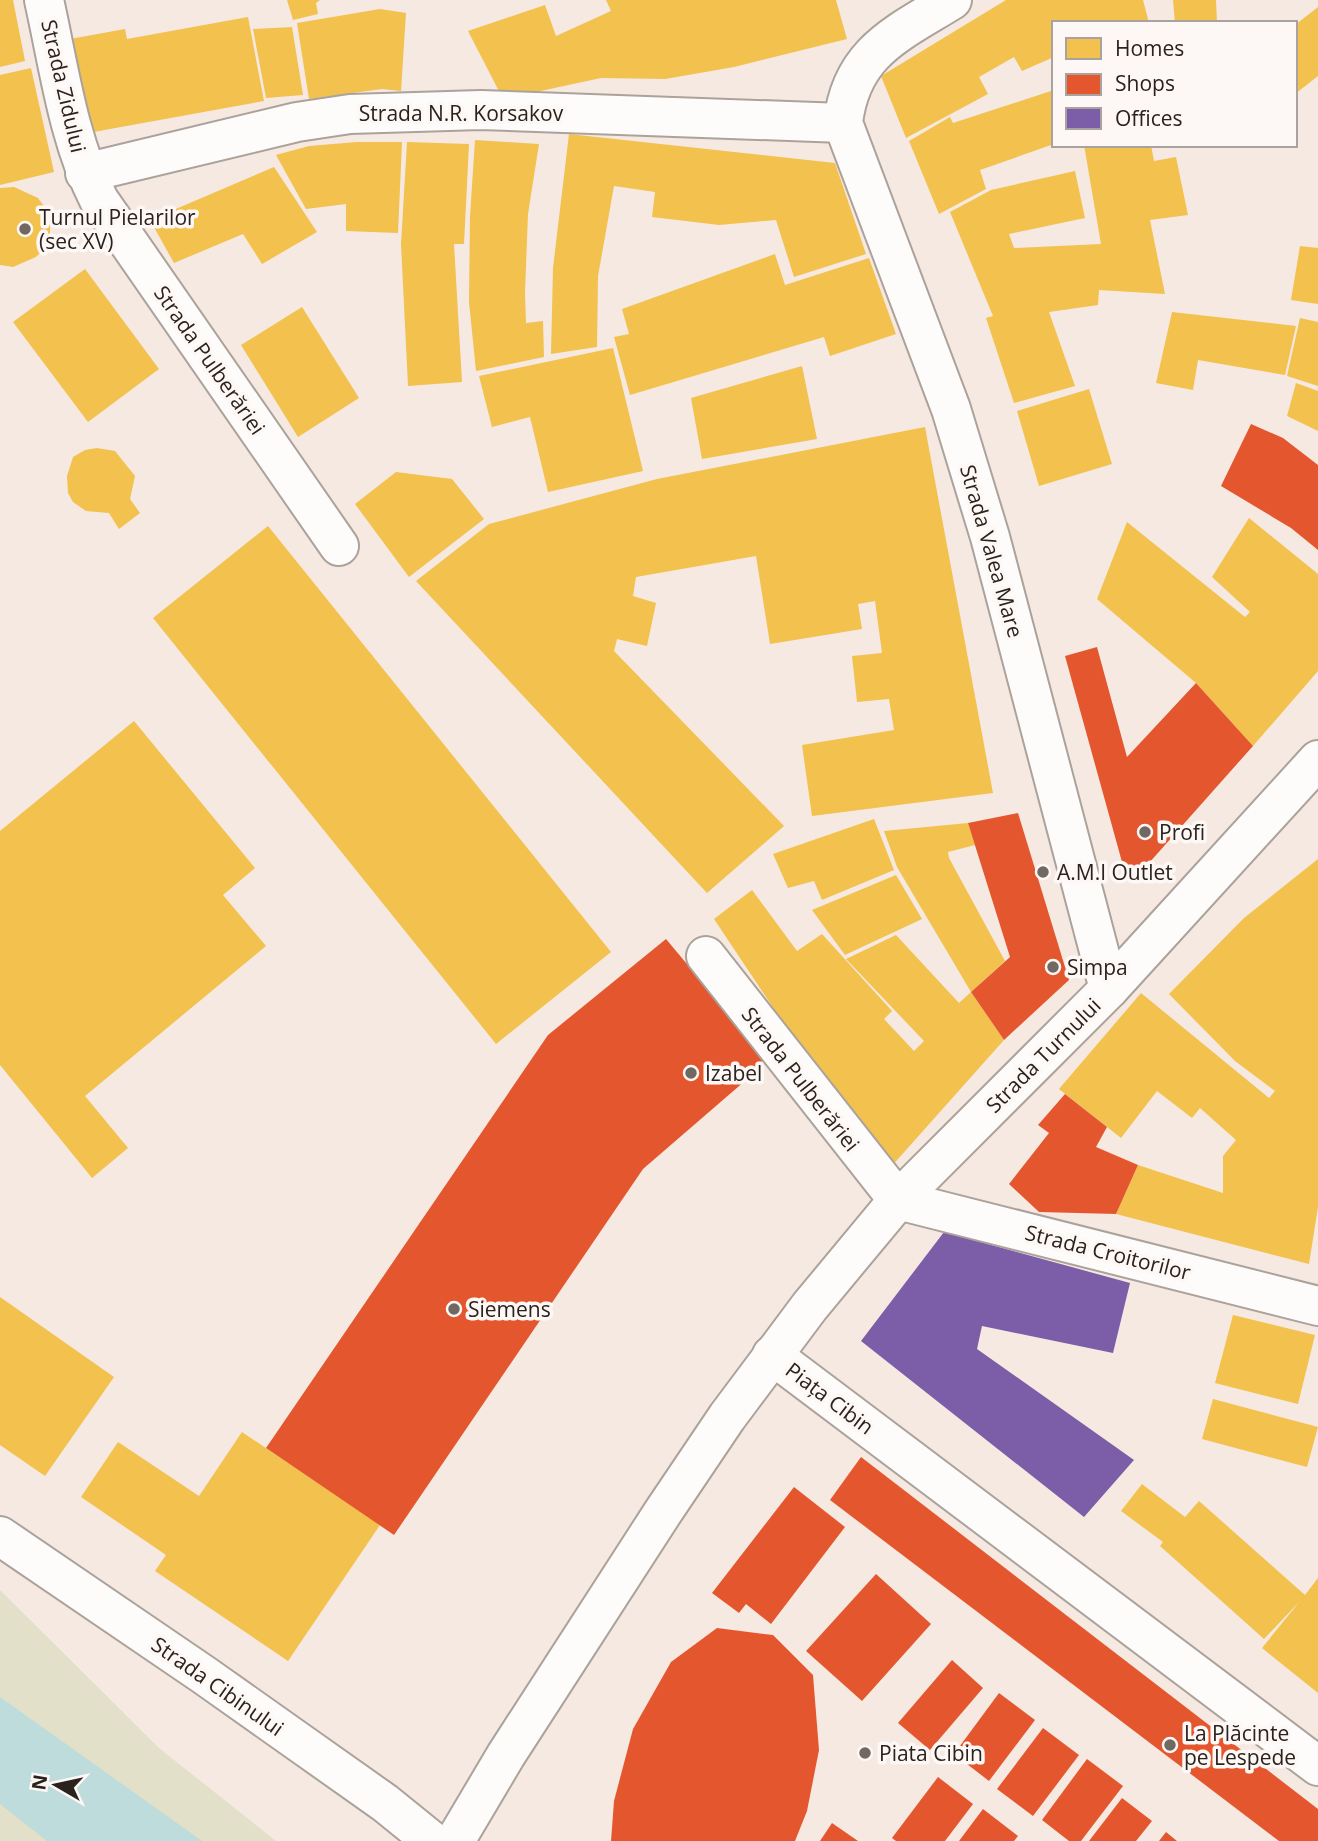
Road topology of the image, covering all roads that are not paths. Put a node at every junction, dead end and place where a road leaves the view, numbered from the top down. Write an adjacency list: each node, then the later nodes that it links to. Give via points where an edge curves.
1 (44, 0): 4 (street, Strada Zidului)
2 (933, 5): 3 (street, via 863,64 846,97)
3 (843, 123): 4 (street, Strada N.R. Korsakov, via 481,110 350,114 297,122); 8 (street, Strada Valea Mare, via 951,409 990,537)
4 (85, 173): 5 (street, Strada Pulberăriei, via 117,229)
5 (339, 546)
6 (1318, 760): 8 (street, Strada Turnului)
7 (706, 956): 9 (street, Strada Pulberăriei)
8 (1109, 989): 9 (street, Strada Turnului)
9 (898, 1200): 10 (street, Strada Croitorilor); 11 (street, Strada Turnului)
10 (1318, 1306)
11 (772, 1355): 13 (street, Piața Cibin); 15 (street, Piața Cibin, via 663,1513)
12 (0, 1536): 14 (street, Strada Cibinului, via 205,1675)
13 (1318, 1766)
14 (432, 1841)
15 (455, 1841)

